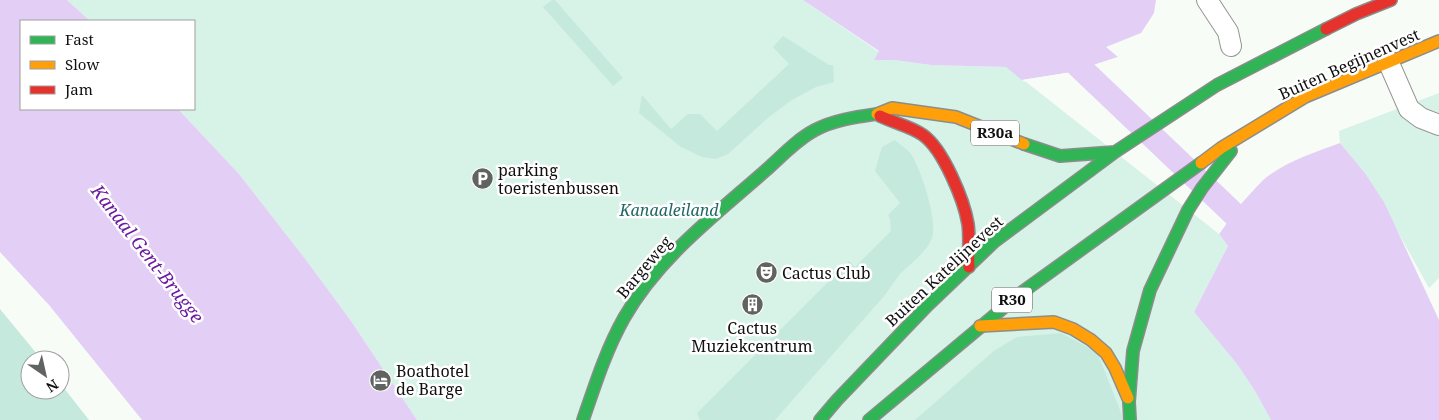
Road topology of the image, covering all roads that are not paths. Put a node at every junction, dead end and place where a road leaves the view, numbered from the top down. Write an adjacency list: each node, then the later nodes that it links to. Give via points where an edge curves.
1 (1207, 0): 4 (street, via 1228,32)
2 (1391, 0): 9 (main road, Buiten Katelijnevest, via 1280,51 1217,85)
3 (1439, 41): 5 (main road, Buiten Begijnenvest)
4 (1230, 46)
5 (1395, 59): 7 (street, via 1401,91 1410,109 1421,118); 8 (main road, Buiten Begijnenvest, via 1306,97 1247,132)
6 (877, 114): 9 (main road, R30a, via 892,108 956,117 1060,156); 10 (main road, via 930,140 946,165 967,220); 13 (main road, Bargeweg / R30a, via 846,118 821,127 798,142 671,257 641,292 622,321)
7 (1439, 125)
8 (1225, 151): 11 (main road, R30, via 1162,190); 12 (main road, via 1188,210 1150,290 1133,351)
9 (1114, 152): 10 (main road, Buiten Katelijnevest, via 994,242)
10 (968, 267): 14 (main road, Buiten Katelijnevest)
11 (980, 326): 12 (main road, via 1054,322 1073,329 1106,353); 15 (main road, R30)
12 (1129, 402): 16 (main road)
13 (582, 420)
14 (820, 420)
15 (869, 420)
16 (1130, 420)

